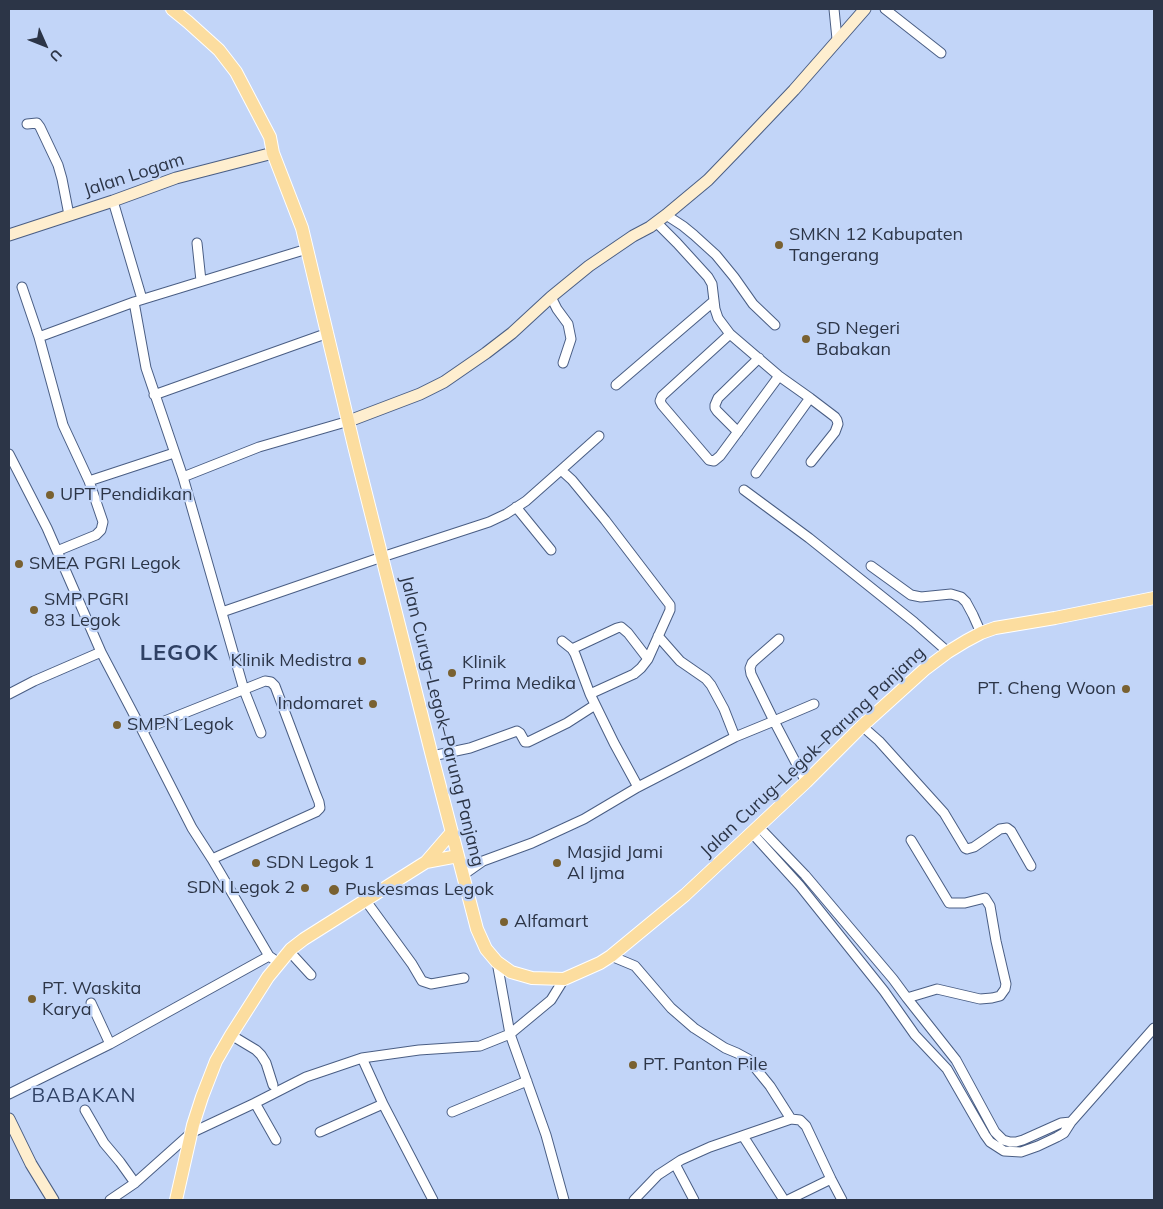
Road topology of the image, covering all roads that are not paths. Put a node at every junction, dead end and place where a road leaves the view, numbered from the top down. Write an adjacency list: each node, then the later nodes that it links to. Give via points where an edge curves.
1 (172, 9): 8 (main road, Jalan Curug–Legok–Parung Panjang, via 219,50 236,72 270,137)
2 (834, 9): 5 (street)
3 (865, 9): 5 (street)
4 (885, 9): 6 (street)
5 (837, 39): 11 (street, via 708,180)
6 (942, 53)
7 (28, 124): 10 (street, via 37,123 55,158)
8 (273, 153): 9 (street, Jalan Logam, via 176,178); 14 (main road, Jalan Curug–Legok–Parung Panjang)
9 (113, 201): 10 (street, Jalan Logam); 18 (street)
10 (69, 215): 12 (street, Jalan Logam)
11 (661, 219): 17 (street, via 590,266); 19 (street, via 677,243 708,277); 20 (street, via 689,231 716,255 753,304)
12 (9, 235)
13 (196, 243): 15 (street)
14 (307, 249): 15 (street); 21 (main road, Jalan Curug–Legok–Parung Panjang)
15 (201, 281): 18 (street)
16 (22, 287): 23 (street)
17 (551, 297): 25 (street, via 568,324 571,339); 30 (street, via 512,334 444,382)
18 (138, 300): 23 (street); 28 (street, via 146,368)
19 (714, 301): 22 (street, via 718,318); 27 (street)
20 (775, 325)
21 (328, 333): 28 (street); 30 (main road, Jalan Curug–Legok–Parung Panjang)
22 (730, 334): 24 (street); 31 (street, via 660,401 711,461 720,456)
23 (39, 337): 39 (street, via 63,425)
24 (759, 358): 26 (street); 31 (street, via 718,398 715,405)
25 (563, 363)
26 (779, 376): 29 (street); 31 (street)
27 (616, 385)
28 (154, 395): 33 (street)
29 (810, 398): 35 (street, via 835,417 838,424); 37 (street)
30 (349, 421): 38 (street, via 259,448); 44 (main road, Jalan Curug–Legok–Parung Panjang)
31 (738, 432)
32 (599, 436): 36 (street)
33 (174, 453): 38 (street); 39 (street)
34 (9, 454): 43 (street)
35 (811, 462)
36 (561, 470): 41 (street); 49 (street, via 605,520 670,605)
37 (756, 473)
38 (183, 478): 47 (street)
39 (89, 481): 43 (street, via 103,522 101,530)
40 (744, 490): 54 (street, via 847,568)
41 (516, 507): 42 (street); 44 (street, via 482,525)
42 (551, 550)
43 (57, 551): 53 (street)
44 (382, 557): 47 (street); 66 (main road, Jalan Curug–Legok–Parung Panjang)
45 (870, 566): 48 (street, via 911,595 932,597 951,594 960,597 974,614)
46 (1154, 598): 48 (main road, Jalan Curug–Legok–Parung Panjang)
47 (222, 612): 56 (street)
48 (981, 633): 54 (main road, Jalan Curug–Legok–Parung Panjang)
49 (658, 636): 55 (street); 65 (street, via 680,661 711,685)
50 (779, 639): 61 (street, via 750,668)
51 (562, 641): 52 (street)
52 (572, 649): 55 (street, via 620,627); 58 (street)
53 (101, 652): 57 (street); 63 (street)
54 (948, 652): 62 (main road, Jalan Curug–Legok–Parung Panjang)
55 (648, 659): 58 (street, via 634,674)
56 (244, 690): 63 (street); 64 (street); 73 (street, via 265,681 275,686 320,808)
57 (9, 694)
58 (590, 694): 60 (street)
59 (814, 704): 61 (street)
60 (595, 705): 66 (street, via 528,742 517,731 470,748); 68 (street)
61 (774, 721): 65 (street); 67 (street)
62 (862, 726): 67 (main road, Jalan Curug–Legok–Parung Panjang); 75 (street, via 944,814 964,848 974,847 1006,828 1011,831)
63 (142, 730): 73 (street, via 192,828)
64 (261, 733)
65 (735, 737): 68 (street)
66 (432, 756): 70 (main road, Jalan Curug–Legok–Parung Panjang)
67 (806, 782): 69 (main road, Jalan Curug–Legok–Parung Panjang)
68 (638, 787): 76 (street, via 584,819 483,861)
69 (755, 829): 79 (main road, Jalan Curug–Legok–Parung Panjang, via 685,895); 85 (street, via 805,875); 86 (street)
70 (452, 832): 72 (main road, Jalan Curug–Legok–Parung Panjang); 74 (main road)
71 (911, 840): 87 (street, via 949,903 985,898 990,906 1006,984 1000,996 992,998 980,999 937,989)
72 (458, 856): 74 (main road); 76 (main road, Jalan Curug–Legok–Parung Panjang)
73 (212, 859): 80 (street)
74 (426, 862): 77 (main road)
75 (1031, 866)
76 (462, 874): 81 (main road, Jalan Curug–Legok–Parung Panjang, via 477,929 486,949)
77 (366, 901): 78 (main road); 83 (street, via 422,981 430,984)
78 (289, 951): 80 (main road); 82 (street)
79 (611, 956): 84 (main road, Jalan Curug–Legok–Parung Panjang); 104 (street, via 635,966 671,1008 694,1028 748,1059)
80 (274, 959): 91 (main road, via 268,977); 92 (street)
81 (497, 962): 84 (main road, Jalan Curug–Legok–Parung Panjang, via 511,972 532,978); 90 (street)
82 (312, 975)
83 (464, 978)
84 (564, 978): 90 (street, via 551,1000)
85 (893, 979): 86 (street); 87 (street)
86 (884, 991): 95 (street, via 915,1034)
87 (907, 998): 94 (street)
88 (92, 1003): 92 (street)
89 (1154, 1028): 109 (street, via 1071,1122 1061,1123 1023,1140)
90 (510, 1034): 93 (street, via 480,1046); 96 (street)
91 (230, 1035): 97 (street, via 256,1050 266,1063); 106 (main road, via 216,1061)
92 (110, 1044): 98 (street)
93 (362, 1058): 99 (street, via 306,1077); 100 (street)
94 (956, 1060): 95 (street); 109 (street)
95 (947, 1069): 109 (street, via 990,1142)
96 (526, 1081): 102 (street); 117 (street, via 546,1135)
97 (273, 1085)
98 (9, 1094)
99 (255, 1103): 106 (street); 108 (street)
100 (383, 1104): 105 (street); 116 (street)
101 (85, 1110): 112 (street, via 104,1143)
102 (452, 1112)
103 (9, 1119): 113 (street)
104 (791, 1119): 107 (street); 111 (street, via 800,1120 806,1126)
105 (320, 1132)
106 (191, 1133): 112 (street); 115 (main road)
107 (743, 1136): 110 (street); 120 (street)
108 (276, 1140)
109 (1000, 1143)
110 (675, 1164): 118 (street, via 658,1175); 119 (street)
111 (831, 1179): 120 (street); 121 (street)
112 (135, 1183): 114 (street)
113 (53, 1200)
114 (110, 1200)
115 (176, 1200)
116 (432, 1200)
117 (564, 1200)
118 (634, 1200)
119 (694, 1200)
120 (786, 1200)
121 (842, 1200)

